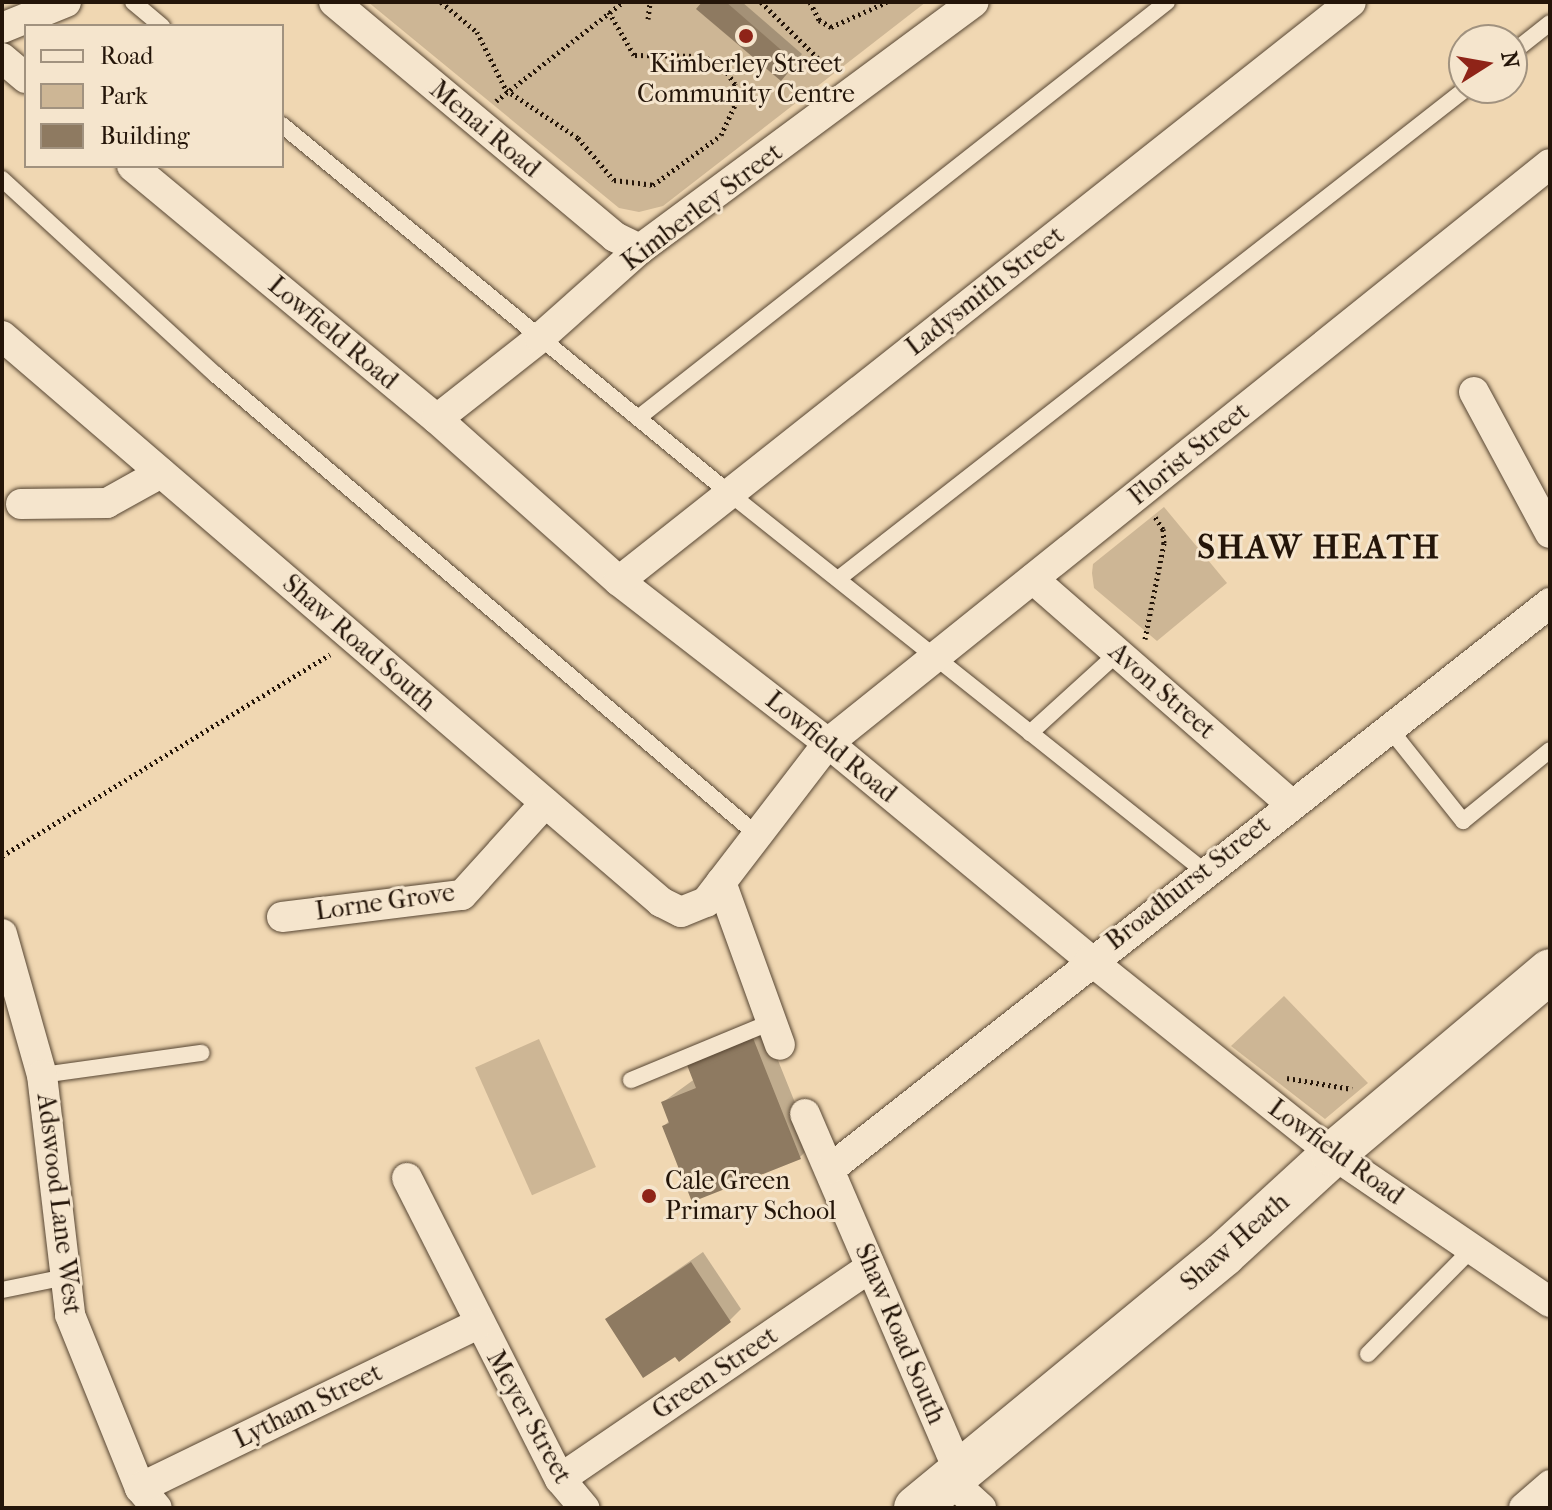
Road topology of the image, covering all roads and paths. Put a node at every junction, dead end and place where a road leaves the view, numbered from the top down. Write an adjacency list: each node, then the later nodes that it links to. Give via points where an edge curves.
1 (66, 2): 19 (street)
2 (133, 2): 18 (lane)
3 (334, 2): 30 (street, Menai Road, via 615,237)
4 (441, 2): 23 (path, via 477,32)
5 (623, 2): 15 (path)
6 (650, 2): 16 (path)
7 (761, 2): 14 (path)
8 (773, 2): 14 (path)
9 (810, 2): 10 (path, via 819,20 831,27)
10 (887, 2)
11 (974, 2): 24 (street, Kimberley Street)
12 (1167, 2): 34 (lane)
13 (1351, 2): 37 (street, Ladysmith Street)
14 (773, 11): 24 (path, via 822,57)
15 (609, 12): 23 (path); 23 (path, via 634,55 703,56 724,68 735,84 731,121 691,162 653,185 624,185 606,173 578,138)
16 (648, 19)
17 (1550, 23): 20 (lane)
18 (160, 24)
19 (2, 28)
20 (1528, 40)
21 (2, 58): 22 (street)
22 (24, 76)
23 (506, 90)
24 (850, 98): 30 (street, Kimberley Street)
25 (1448, 103): 41 (lane)
26 (284, 127): 32 (lane)
27 (1550, 164): 38 (street, Florist Street)
28 (134, 168): 35 (street, Lowfield Road)
29 (2, 179): 54 (lane, via 216,375)
30 (640, 249): 32 (street, Kimberley Street)
31 (2, 336): 36 (street, Shaw Road South)
32 (540, 338): 34 (lane); 35 (street, Kimberley Street)
33 (1474, 392): 40 (street)
34 (638, 418): 37 (lane)
35 (437, 419): 43 (street, Lowfield Road)
36 (161, 473): 39 (street, via 107,503); 45 (street, Shaw Road South)
37 (729, 493): 41 (lane); 43 (street, Ladysmith Street)
38 (1138, 495): 42 (street, Florist Street); 46 (path, via 1163,529 1164,543 1150,605 1150,635)
39 (21, 504)
40 (1550, 533)
41 (838, 579): 47 (lane)
42 (1033, 579): 46 (street, Avon Street); 47 (street, Florist Street)
43 (619, 581): 50 (street, Lowfield Road)
44 (1550, 603): 48 (street, Broadhurst Street)
45 (354, 639): 52 (street, Shaw Road South); 55 (path)
46 (1121, 656): 49 (lane); 53 (street, Avon Street)
47 (935, 657): 49 (lane); 50 (street, Florist Street)
48 (1389, 728): 51 (lane, via 1463,821); 53 (street, Broadhurst Street)
49 (1030, 733): 56 (lane)
50 (828, 743): 54 (street, Shaw Road South); 60 (street, Lowfield Road)
51 (1550, 750)
52 (545, 803): 57 (street, Shaw Road South, via 661,902 681,912 706,902); 58 (street, Lorne Grove, via 462,895)
53 (1291, 804): 56 (street, Broadhurst Street)
54 (756, 834): 57 (street, Shaw Road South)
55 (2, 856)
56 (1204, 871): 60 (street, Broadhurst Street)
57 (721, 882): 62 (street)
58 (282, 917)
59 (2, 934): 64 (street, Adswood Lane West)
60 (1090, 960): 69 (street, Lowfield Road); 70 (street, Broadhurst Street)
61 (1550, 971): 67 (main road, Shaw Heath)
62 (776, 1034): 66 (lane)
63 (201, 1053): 64 (lane)
64 (42, 1075): 74 (street, Adswood Lane West)
65 (1283, 1077): 67 (path)
66 (631, 1080)
67 (1399, 1098): 69 (main road, Shaw Heath)
68 (805, 1114): 70 (street, Shaw Road South)
69 (1333, 1154): 72 (street, Lowfield Road); 81 (main road, Shaw Heath)
70 (830, 1169): 73 (street, Shaw Road South)
71 (407, 1178): 77 (street, Meyer Street)
72 (1472, 1249): 76 (street, Lowfield Road); 78 (lane)
73 (871, 1267): 79 (street, Green Street); 81 (street, Shaw Road South)
74 (66, 1277): 75 (lane); 82 (street, Adswood Lane West, via 70,1315)
75 (2, 1290)
76 (1550, 1302)
77 (477, 1324): 79 (street, Meyer Street); 82 (street, Lytham Street)
78 (1368, 1354)
79 (560, 1479): 83 (street, Meyer Street)
80 (1550, 1485): 85 (street)
81 (963, 1487): 84 (main road, Shaw Heath)
82 (148, 1498)
83 (584, 1508)
84 (916, 1508)
85 (1524, 1508)

